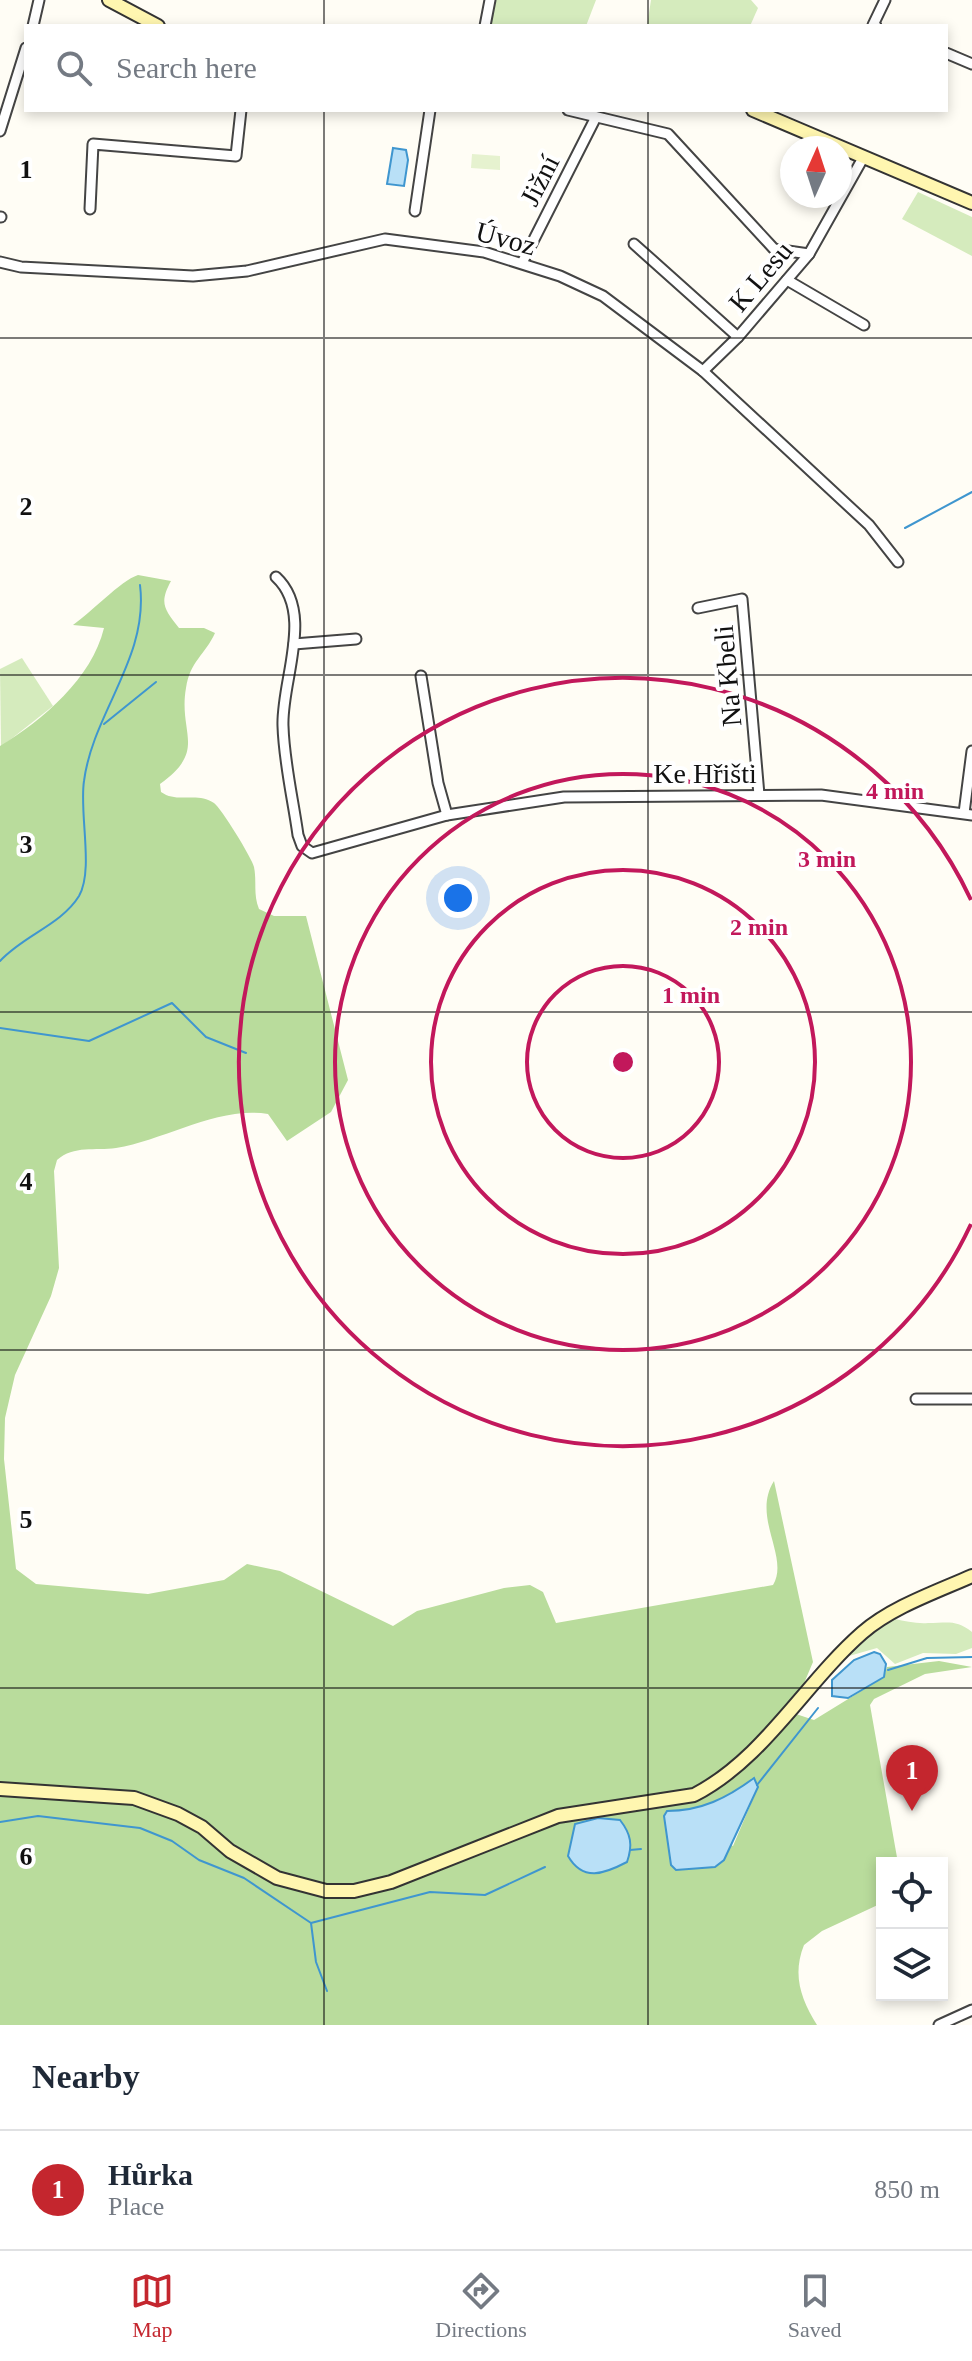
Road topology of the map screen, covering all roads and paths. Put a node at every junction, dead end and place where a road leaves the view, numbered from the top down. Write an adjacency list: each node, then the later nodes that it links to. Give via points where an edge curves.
1 (39, 0): 5 (street)
2 (109, 0): 6 (street)
3 (490, 0): 7 (street)
4 (885, 0): 8 (street)
5 (33, 24)
6 (154, 24)
7 (485, 24)
8 (873, 24)
9 (24, 54): 17 (street)
10 (948, 54): 11 (street)
11 (972, 64)
12 (241, 112): 20 (street, via 236,156 93,144)
13 (430, 112): 21 (street)
14 (576, 112): 16 (street)
15 (758, 112): 18 (street)
16 (596, 117): 23 (street, via 668,134 774,249); 25 (street, Jižní)
17 (0, 131)
18 (863, 158): 19 (street); 23 (street, K Lesu)
19 (972, 203)
20 (90, 209)
21 (415, 211)
22 (634, 244): 28 (street)
23 (809, 254): 26 (street, K Lesu)
24 (0, 262): 25 (street, Úvoz, via 193,276 247,271 385,239 453,246)
25 (522, 263): 29 (street, Úvoz, via 603,296)
26 (787, 280): 27 (street); 28 (street, K Lesu)
27 (864, 325)
28 (738, 337): 29 (street, K Lesu)
29 (703, 371): 30 (street, Úvoz, via 869,525)
30 (898, 562)
31 (276, 577): 34 (street, Ke Hřišti, via 291,604)
32 (698, 608): 37 (street, Na Kbeli, via 742,599)
33 (356, 639): 34 (street)
34 (294, 644): 39 (street, Ke Hřišti, via 283,725 302,846 321,853)
35 (421, 676): 39 (street)
36 (972, 751): 38 (street, Ke Hřišti)
37 (759, 795): 38 (street, Ke Hřišti, via 868,799); 39 (street, Ke Hřišti, via 564,797)
38 (968, 814)
39 (447, 815)
40 (916, 1399): 41 (street)
41 (972, 1399)
42 (972, 1576): 43 (street, via 862,1633 742,1763 702,1790 558,1816 376,1887 326,1891 277,1878 178,1814 134,1798)
43 (0, 1789)
44 (972, 2010): 45 (street)
45 (939, 2025)

